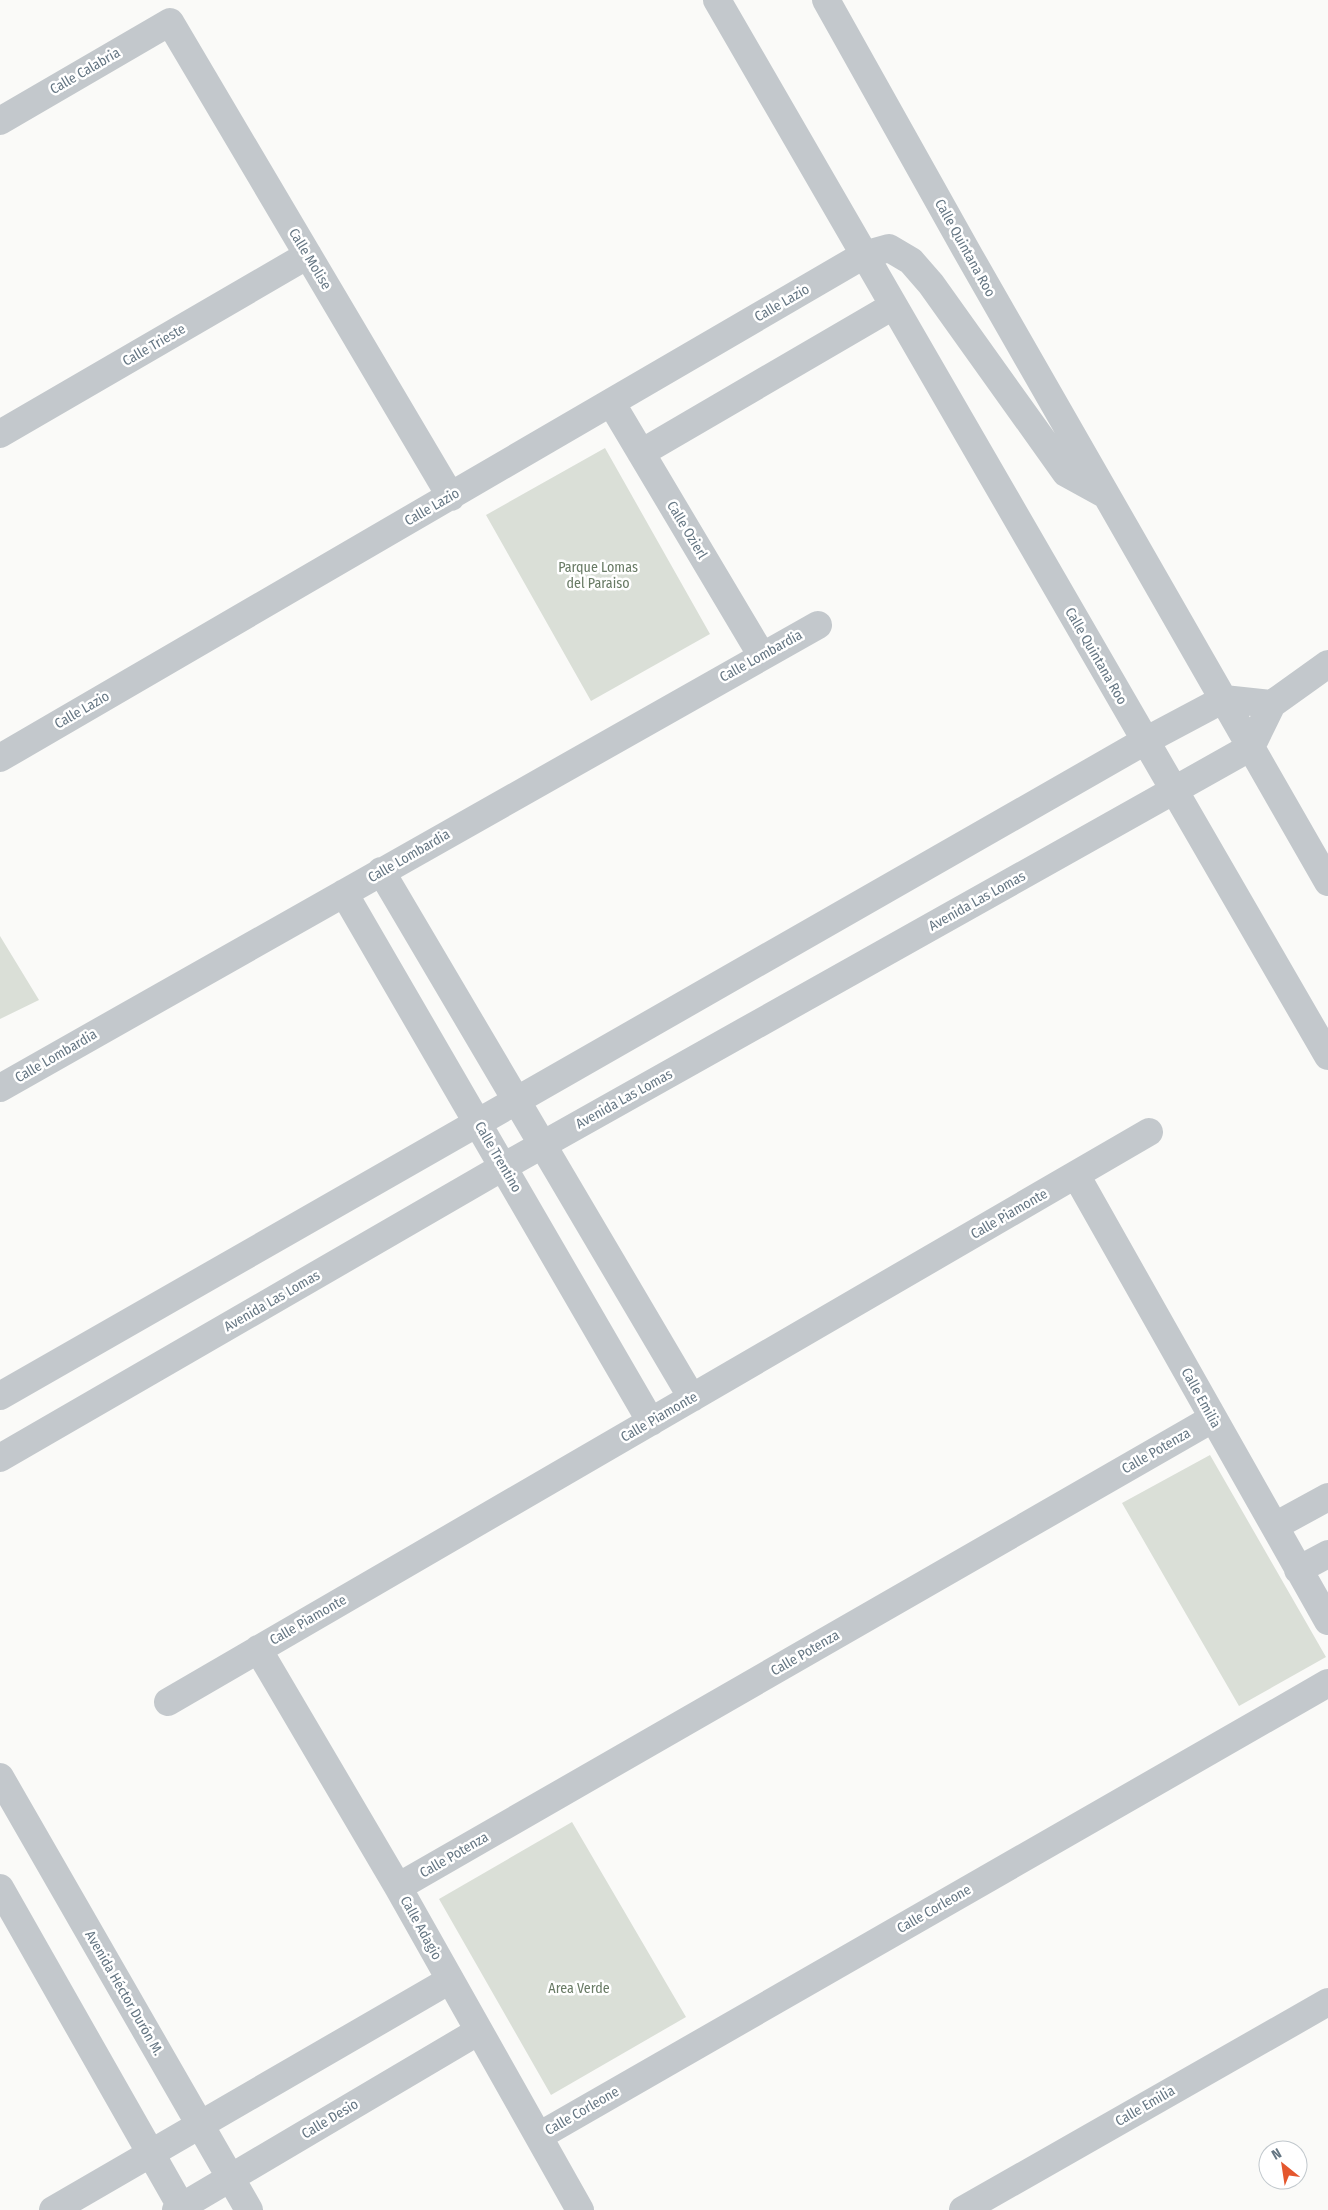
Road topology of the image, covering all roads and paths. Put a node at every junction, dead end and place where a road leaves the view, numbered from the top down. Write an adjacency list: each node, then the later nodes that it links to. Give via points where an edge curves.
1 (717, 0): 5 (street, Calle Quintana Roo)
2 (826, 0): 11 (street, Calle Quintana Roo)
3 (170, 22): 4 (street, Calle Calabria); 6 (street, Calle Molise)
4 (0, 121)
5 (864, 255): 7 (street, Calle Quintana Roo); 8 (street, Calle Lazio); 11 (street, via 889,248 911,261 931,284 1066,473)
6 (308, 256): 9 (street, Calle Trieste); 12 (street, Calle Molise)
7 (893, 306): 10 (street); 18 (street, Calle Quintana Roo)
8 (612, 404): 10 (street, Calle Ozierl); 12 (street, Calle Lazio)
9 (0, 434)
10 (641, 453): 14 (street, Calle Ozierl)
11 (1106, 495): 16 (street, Calle Quintana Roo)
12 (450, 497): 20 (street, Calle Lazio)
13 (818, 625): 14 (street, Calle Lombardia)
14 (762, 656): 22 (street, Calle Lombardia)
15 (1328, 664): 17 (street)
16 (1224, 699): 17 (street); 18 (street); 19 (street)
17 (1272, 704): 19 (street)
18 (1145, 741): 21 (street, Calle Quintana Roo); 27 (street)
19 (1252, 747): 21 (street, Avenida Las Lomas); 23 (street)
20 (0, 758)
21 (1173, 790): 25 (street, Calle Quintana Roo); 30 (street, Avenida Las Lomas)
22 (381, 871): 24 (street, Calle Lombardia); 27 (street)
23 (1328, 882)
24 (344, 893): 26 (street, Calle Lombardia); 28 (street, Calle Trentino)
25 (1328, 1056)
26 (0, 1088)
27 (516, 1100): 28 (street); 30 (street)
28 (477, 1122): 31 (street, Calle Trentino); 33 (street)
29 (1149, 1132): 32 (street, Calle Piamonte)
30 (543, 1145): 31 (street, Avenida Las Lomas); 34 (street)
31 (503, 1167): 36 (street, Calle Trentino); 37 (street, Avenida Las Lomas)
32 (1076, 1175): 34 (street, Calle Piamonte); 35 (street, Calle Emilia)
33 (0, 1396)
34 (692, 1398): 36 (street, Calle Piamonte)
35 (1212, 1419): 39 (street, Calle Emilia); 47 (street, Calle Potenza)
36 (651, 1422): 43 (street, Calle Piamonte)
37 (0, 1458)
38 (1328, 1498): 39 (street)
39 (1275, 1526): 41 (street, Calle Emilia)
40 (1328, 1554): 41 (street)
41 (1298, 1570): 42 (street, Calle Emilia)
42 (1328, 1621)
43 (258, 1649): 45 (street, Calle Piamonte); 47 (street, Calle Adagio)
44 (1328, 1683): 53 (street, Calle Corleone)
45 (168, 1702)
46 (0, 1777): 52 (street, Avenida Héctor Durón M.)
47 (398, 1887): 49 (street, Calle Adagio)
48 (0, 1888): 54 (street)
49 (450, 1980): 51 (street, Calle Adagio); 52 (street)
50 (1328, 2002): 60 (street, Calle Emilia)
51 (479, 2031): 53 (street, Calle Adagio); 55 (street, Calle Desio)
52 (200, 2125): 54 (street); 55 (street, Avenida Héctor Durón M.)
53 (539, 2136): 59 (street, Calle Adagio)
54 (151, 2153): 56 (street); 57 (street)
55 (230, 2178): 56 (street, Calle Desio); 58 (street, Avenida Héctor Durón M.)
56 (180, 2209)
57 (53, 2210)
58 (249, 2210)
59 (580, 2210)
60 (963, 2210)

